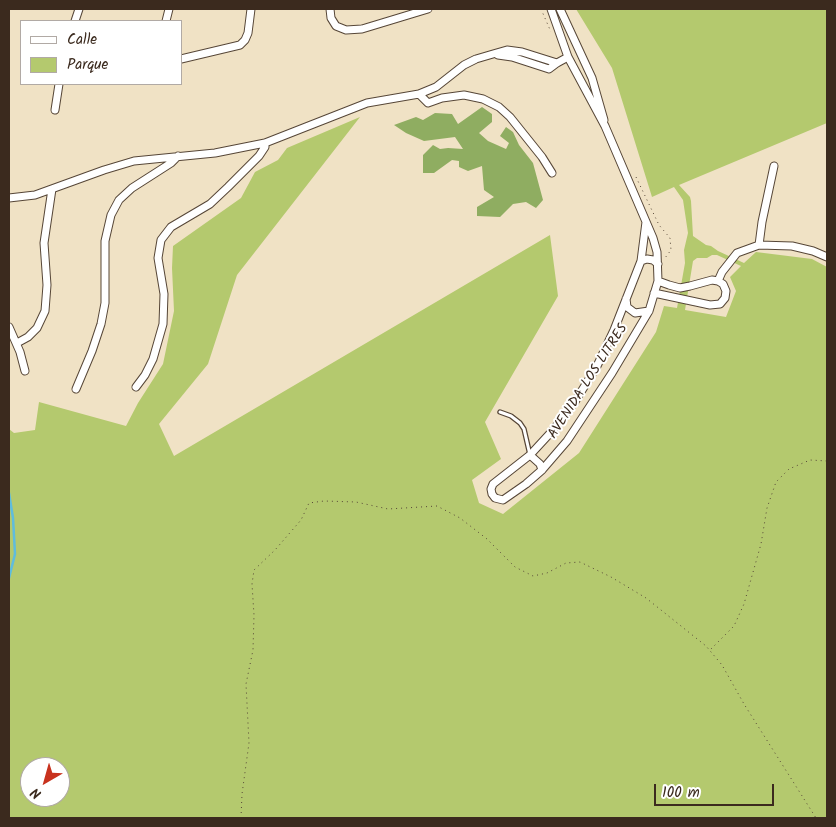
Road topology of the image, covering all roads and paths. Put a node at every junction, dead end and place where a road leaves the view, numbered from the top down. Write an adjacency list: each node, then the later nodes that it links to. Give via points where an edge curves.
1 (251, 9): 9 (street, via 248,33 240,45)
2 (330, 9): 3 (street, via 336,26 346,30 362,29)
3 (428, 9)
4 (551, 9): 7 (street, AVENIDA LOS LITRES)
5 (560, 9): 6 (street, AVENIDA LOS LITRES)
6 (564, 16): 7 (street); 12 (street, AVENIDA LOS LITRES)
7 (555, 20): 8 (street, AVENIDA LOS LITRES)
8 (568, 57): 11 (street, via 557,63 507,50 476,58 436,87); 13 (street, AVENIDA LOS LITRES)
9 (182, 59)
10 (59, 85): 14 (street)
11 (419, 94): 16 (street, via 367,103); 19 (street, via 428,102 464,95 499,107 537,150)
12 (598, 94): 13 (street); 15 (street, AVENIDA LOS LITRES)
13 (589, 96): 15 (street, AVENIDA LOS LITRES)
14 (55, 110)
15 (605, 126): 22 (street, AVENIDA LOS LITRES)
16 (265, 143): 17 (street, via 215,153); 35 (street, via 259,156 210,204 171,228 161,240 158,258 164,294 163,324 153,358)
17 (178, 156): 20 (street, via 134,162); 36 (street, via 132,188 119,200 111,215 105,240 106,303 92,351)
18 (774, 166): 23 (street)
19 (552, 173)
20 (52, 189): 21 (street); 33 (street, via 44,243 45,311 37,328)
21 (9, 198)
22 (646, 222): 25 (street, AVENIDA LOS LITRES); 26 (street, AVENIDA LOS LITRES)
23 (759, 245): 24 (street, via 792,246); 28 (street, via 737,253)
24 (827, 257)
25 (641, 261): 26 (street, via 653,260); 30 (street, AVENIDA LOS LITRES)
26 (658, 264): 27 (street, AVENIDA LOS LITRES)
27 (658, 281): 28 (street, via 680,288); 29 (street, AVENIDA LOS LITRES)
28 (718, 281): 29 (street, via 726,291 720,304 710,305)
29 (654, 293): 31 (street, AVENIDA LOS LITRES)
30 (626, 299): 31 (street, via 627,307 635,313); 38 (street, AVENIDA LOS LITRES, via 587,384 566,415)
31 (649, 311): 40 (street, AVENIDA LOS LITRES, via 567,441)
32 (9, 326): 33 (street)
33 (17, 343): 34 (street)
34 (25, 370)
35 (136, 387)
36 (76, 389)
37 (500, 412): 38 (lane, via 520,423)
38 (530, 455): 40 (street); 40 (street, AVENIDA LOS LITRES, via 493,484 491,489 495,498 503,500)
39 (827, 461): 41 (path, via 810,460 790,469 776,482 744,604 734,626)
40 (542, 470)
41 (710, 650): 42 (path, via 646,598 611,576 580,562 566,563 533,576 515,567 487,539 438,506 388,509 356,502 309,503 301,520 254,570 253,650 246,684 249,743); 43 (path)
42 (241, 818)
43 (816, 818)

